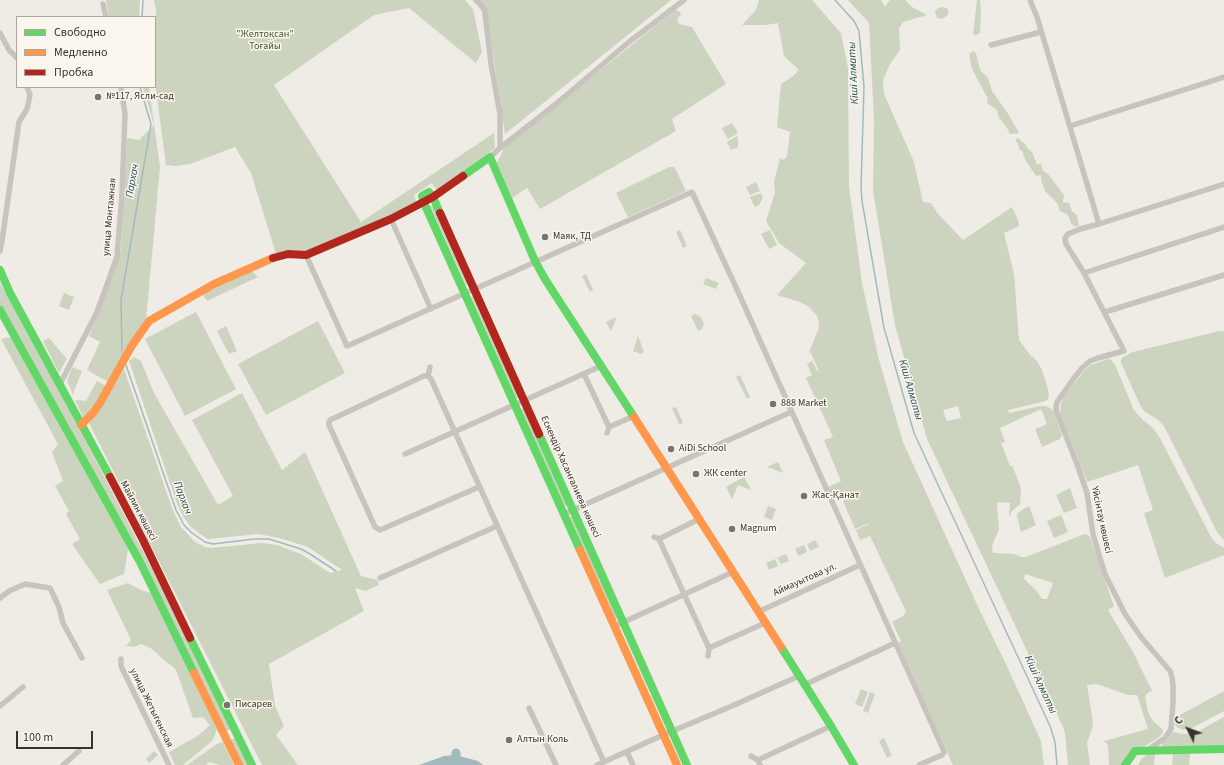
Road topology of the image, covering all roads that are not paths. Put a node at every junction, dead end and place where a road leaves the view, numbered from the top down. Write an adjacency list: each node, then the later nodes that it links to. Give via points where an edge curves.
1 (476, 0): 14 (street, via 484,9 500,114)
2 (684, 0): 14 (street)
3 (1030, 0): 6 (street)
4 (103, 4): 5 (street)
5 (106, 16)
6 (1041, 32): 8 (street); 13 (street)
7 (0, 33): 9 (street)
8 (991, 45)
9 (16, 57)
10 (1224, 77): 13 (street)
11 (27, 88): 22 (street, via 30,95 27,109 19,122)
12 (121, 88): 37 (street, улица Монтажная, via 125,114 117,257 97,312)
13 (1070, 126): 20 (street)
14 (500, 148): 15 (street)
15 (490, 157): 17 (street); 24 (street)
16 (1224, 184): 20 (street)
17 (433, 197): 18 (street); 28 (street, Ескендір Хасанғалиева көшесі)
18 (424, 203): 19 (street); 29 (street, Ескендір Хасанғалиева көшесі)
19 (391, 219): 23 (street); 30 (street)
20 (1099, 224): 26 (street, via 1080,229 1065,238)
21 (1224, 227): 26 (street)
22 (0, 251)
23 (306, 255): 30 (street, via 347,346); 42 (street, via 288,254 273,258 214,284 148,322 100,403)
24 (535, 261): 28 (street); 33 (street); 40 (street, via 692,192)
25 (0, 270): 37 (street, Майлин көшесі)
26 (1084, 273): 32 (street)
27 (1224, 275): 32 (street)
28 (474, 289): 29 (street); 38 (street, Ескендір Хасанғалиева көшесі)
29 (465, 293): 30 (street); 39 (street, Ескендір Хасанғалиева көшесі)
30 (431, 309)
31 (0, 310): 75 (street, via 140,562)
32 (1105, 312): 77 (street, Үйсінтау көшесі, via 1124,351 1090,361 1057,402 1057,413 1087,493 1093,534 1108,580 1125,614 1172,677 1171,726 1165,738)
33 (601, 366): 35 (street); 41 (street)
34 (430, 367): 36 (street)
35 (584, 374): 38 (street); 43 (street)
36 (428, 376): 44 (street); 48 (street, via 329,422 375,527 380,530)
37 (60, 384): 42 (street, Майлин көшесі)
38 (524, 400): 39 (street); 49 (street, Ескендір Хасанғалиева көшесі)
39 (515, 404): 44 (street); 50 (street, Ескендір Хасанғалиева көшесі)
40 (791, 412): 47 (street); 53 (street)
41 (634, 416): 43 (street); 47 (street)
42 (81, 425): 73 (street, Майлин көшесі, via 143,540)
43 (609, 427): 45 (street)
44 (454, 432): 46 (street); 48 (street)
45 (607, 433)
46 (405, 454)
47 (667, 468): 49 (street); 51 (street)
48 (479, 487): 52 (street)
49 (573, 509): 50 (street); 59 (street, Ескендір Хасанғалиева көшесі)
50 (564, 514): 61 (street, Ескендір Хасанғалиева көшесі)
51 (699, 519): 54 (street); 56 (street, via 656,538)
52 (497, 526): 55 (street); 82 (street)
53 (860, 566): 58 (street, Аймауытова ул.); 62 (street)
54 (733, 572): 56 (street); 58 (street)
55 (380, 578)
56 (684, 594): 59 (street); 63 (street)
57 (0, 598): 65 (street, via 25,584 50,588)
58 (758, 612): 60 (street)
59 (624, 622): 61 (street); 74 (street, Ескендір Хасанғалиева көшесі)
60 (765, 623): 63 (street); 67 (street)
61 (615, 626): 76 (street, Ескендір Хасанғалиева көшесі)
62 (895, 643): 68 (street); 94 (street, via 944,752)
63 (709, 648): 64 (street)
64 (708, 656)
65 (82, 658)
66 (121, 659): 85 (street, улица Жетыгенская, via 121,666)
67 (799, 676): 68 (street); 74 (street)
68 (804, 685): 72 (street)
69 (23, 687): 70 (street)
70 (0, 706)
71 (529, 708): 88 (street)
72 (831, 726): 83 (street); 93 (street)
73 (235, 730): 75 (street); 87 (street, Майлин көшесі)
74 (672, 731): 76 (street); 92 (street, Ескендір Хасанғалиева көшесі)
75 (224, 735): 86 (street)
76 (663, 735): 80 (street); 91 (street, Ескендір Хасанғалиева көшесі)
77 (1149, 749): 78 (street); 95 (street, via 1135,751)
78 (1224, 749)
79 (79, 751): 84 (street)
80 (627, 752): 82 (street); 90 (street)
81 (751, 756): 83 (street)
82 (604, 762): 89 (street)
83 (759, 763)
84 (63, 765)
85 (169, 765)
86 (239, 765)
87 (252, 765)
88 (556, 765)
89 (597, 765)
90 (633, 765)
91 (677, 765)
92 (687, 765)
93 (854, 765)
94 (919, 765)
95 (1125, 765)

